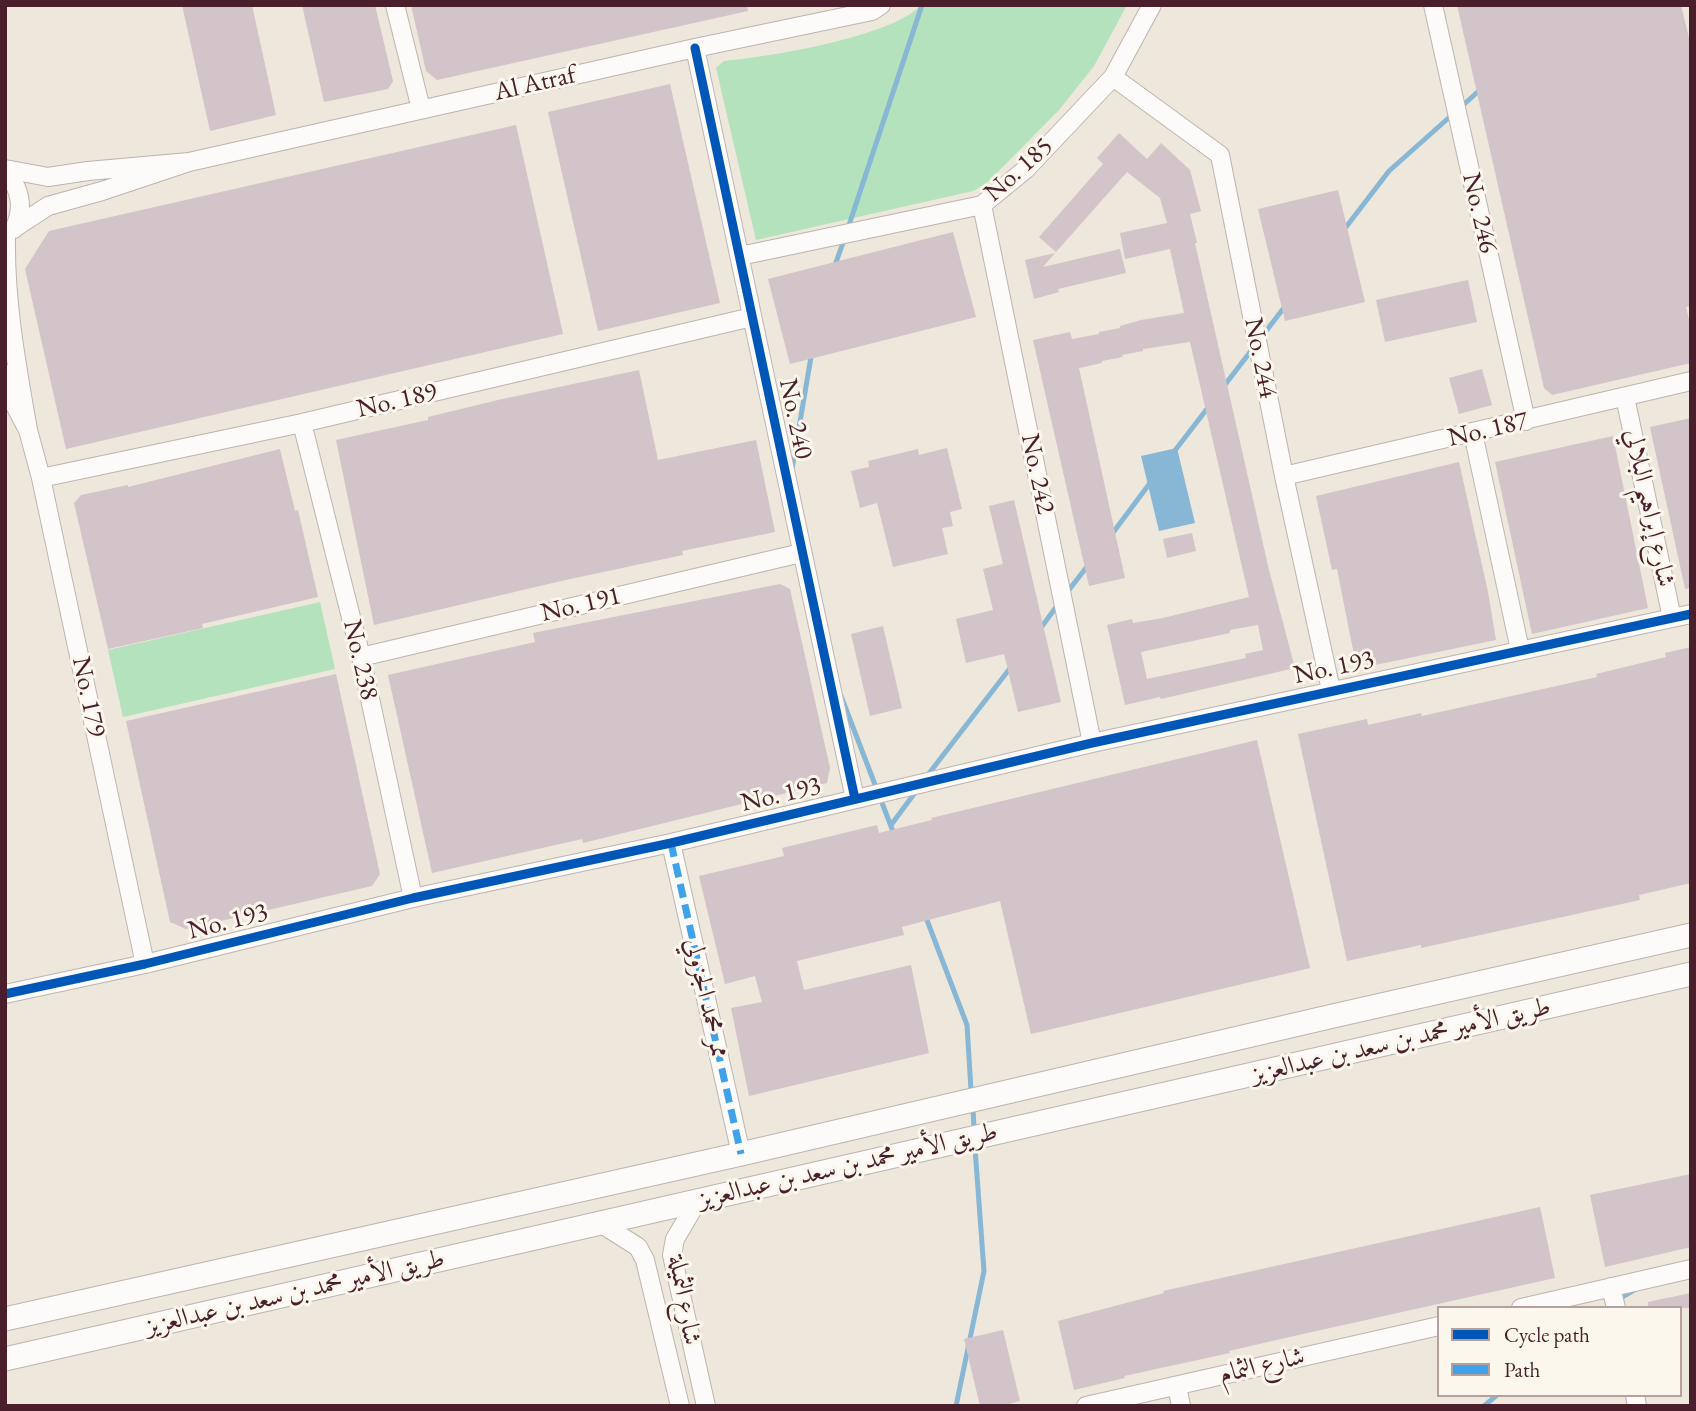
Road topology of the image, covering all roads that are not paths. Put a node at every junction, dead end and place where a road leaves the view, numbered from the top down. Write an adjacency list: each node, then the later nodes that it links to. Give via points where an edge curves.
1 (395, 5): 7 (street)
2 (881, 5): 5 (street, Al Atraf, via 872,11)
3 (1152, 5): 6 (street, No. 185)
4 (1433, 5): 17 (street, No. 246)
5 (695, 48): 7 (street, Al Atraf); 12 (street, No. 240)
6 (1113, 77): 10 (street, No. 185, via 1026,169); 21 (street, No. 244, via 1220,155)
7 (421, 109): 8 (street, Al Atraf)
8 (189, 162): 9 (street, Al Atraf, via 48,177); 11 (street, Al Atraf, via 48,206)
9 (5, 169): 11 (street, Al Atraf, via 15,181 21,212)
10 (982, 205): 12 (street, No. 185); 29 (street, No. 242)
11 (9, 235): 19 (street, via 5,274)
12 (740, 256): 13 (street, No. 240)
13 (752, 317): 18 (street, No. 189); 23 (street, No. 240)
14 (5, 374): 19 (street, via 10,396)
15 (1691, 381): 16 (street, No. 187)
16 (1625, 397): 17 (street, No. 187); 25 (street, شارع إبراهيم البلالي)
17 (1527, 421): 20 (street, No. 187)
18 (302, 423): 22 (street, No. 189); 27 (street, No. 238)
19 (28, 430): 22 (street, No. 179)
20 (1473, 433): 21 (street, No. 187); 26 (street)
21 (1284, 476): 28 (street, No. 244)
22 (41, 478): 34 (street, No. 179)
23 (801, 553): 27 (street, No. 191); 30 (street, No. 240)
24 (1691, 614): 25 (street, No. 193)
25 (1672, 618): 26 (street, No. 193)
26 (1520, 650): 28 (street, No. 193)
27 (361, 657): 32 (street, No. 238)
28 (1331, 690): 29 (street, No. 193)
29 (1092, 743): 30 (street, No. 193)
30 (855, 799): 31 (street, No. 193)
31 (671, 843): 32 (street, No. 193); 37 (street, ممر محمد الجزولي)
32 (413, 898): 34 (street, No. 193)
33 (1691, 935): 37 (main road, طريق الأمير محمد بن سعد بن عبدالعزيز)
34 (145, 964): 36 (street, No. 193)
35 (1691, 974): 38 (main road, طريق الأمير محمد بن سعد بن عبدالعزيز)
36 (5, 994)
37 (741, 1154): 44 (main road, طريق الأمير محمد بن سعد بن عبدالعزيز)
38 (698, 1200): 39 (main road, طريق الأمير محمد بن سعد بن عبدالعزيز); 49 (street, شارع الثميلة, via 675,1239 672,1255)
39 (600, 1223): 46 (main road, طريق الأمير محمد بن سعد بن عبدالعزيز); 48 (street, شارع الثميلة, via 638,1247 646,1260)
40 (1691, 1269): 41 (street)
41 (1611, 1287): 42 (street); 43 (street)
42 (1530, 1306)
43 (1616, 1306)
44 (5, 1319)
45 (1437, 1326): 47 (street, شارع الثمام)
46 (5, 1359)
47 (1177, 1386): 50 (street, شارع الثمام); 51 (street)
48 (680, 1406)
49 (706, 1406)
50 (1086, 1406)
51 (1181, 1406)

